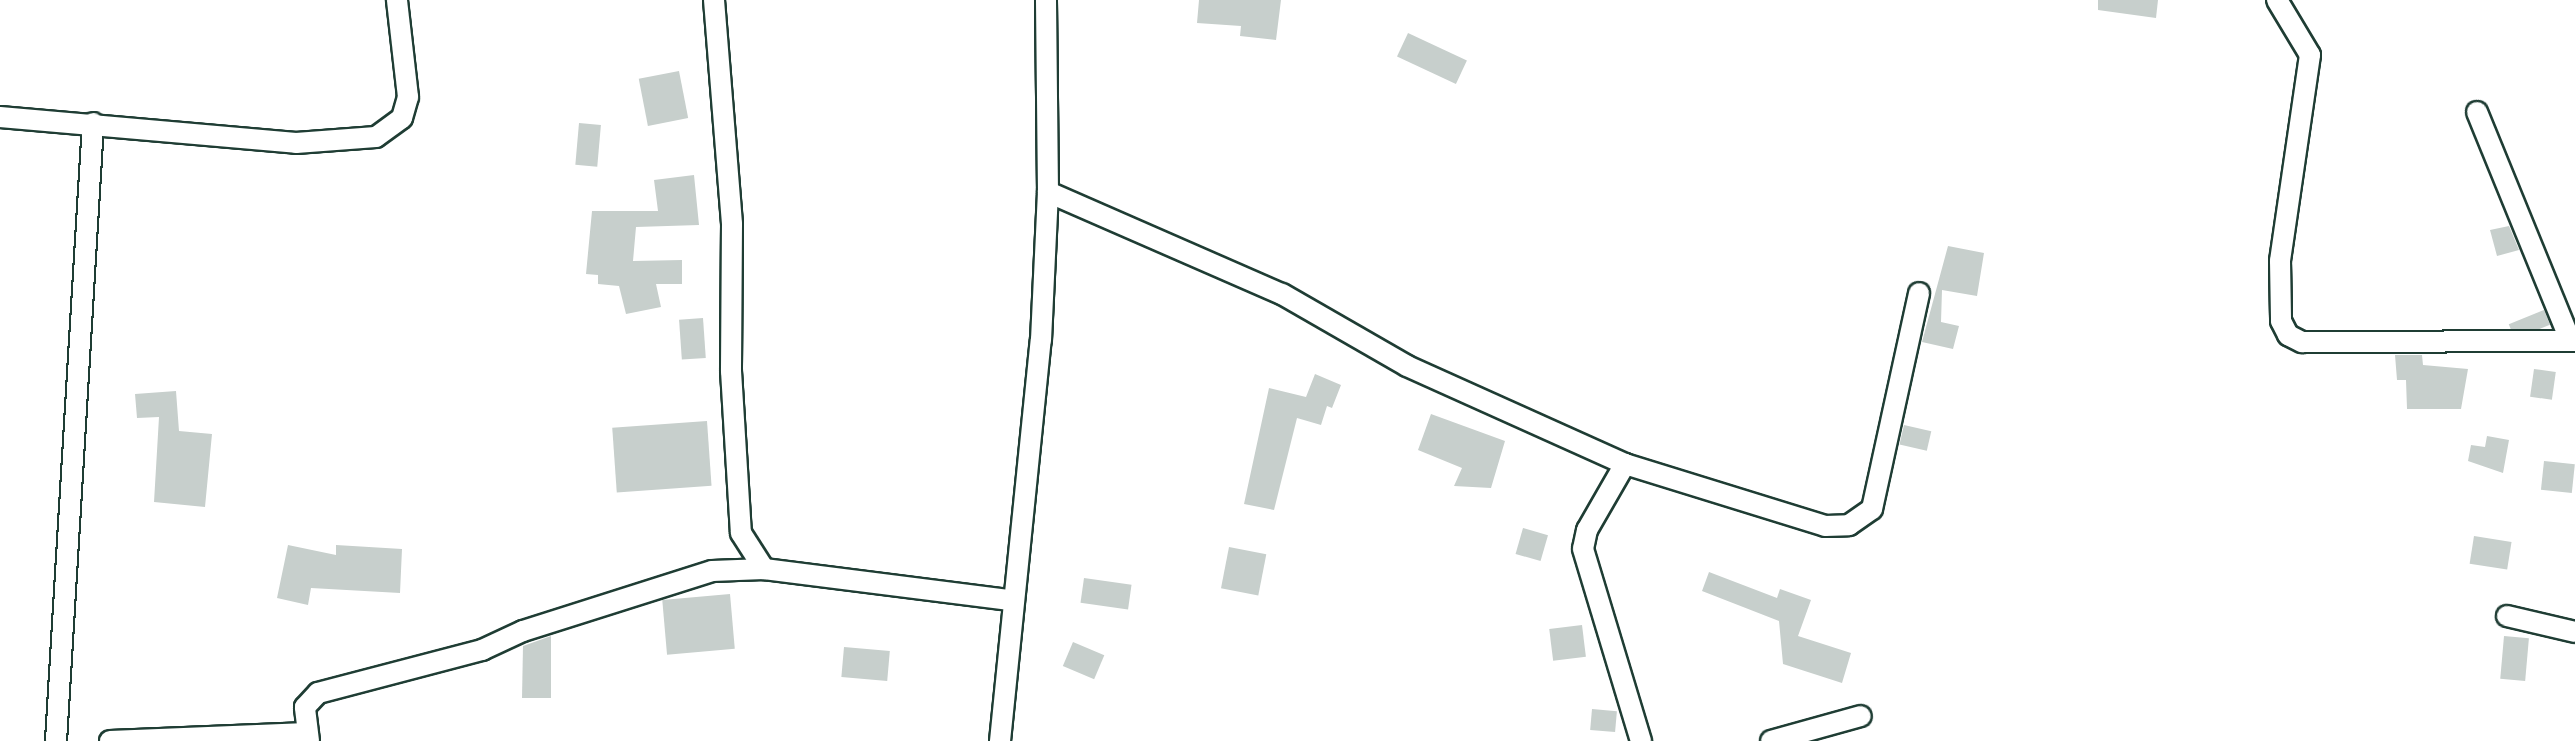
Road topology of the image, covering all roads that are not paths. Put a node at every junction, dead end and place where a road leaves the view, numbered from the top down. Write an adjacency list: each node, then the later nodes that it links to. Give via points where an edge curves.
1 (397, 0): 7 (street, via 408,97 402,118 376,137 296,143)
2 (714, 0): 12 (street, via 732,224 731,371 741,533)
3 (1046, 0): 8 (street)
4 (2277, 0): 10 (street, via 2310,55 2280,261 2281,321 2288,335 2302,342)
5 (2477, 112): 10 (street)
6 (0, 117): 7 (street)
7 (93, 123): 19 (street)
8 (1048, 192): 11 (street, via 1282,294 1407,366); 13 (street, via 1041,340)
9 (1919, 293): 11 (street, via 1872,509 1862,520 1825,526)
10 (2572, 340)
11 (1625, 464): 22 (street, via 1587,530 1583,549)
12 (764, 569): 13 (street); 17 (street, via 677,579 482,650 318,693 305,707)
13 (1010, 600): 21 (street)
14 (2507, 616): 15 (street)
15 (2575, 632)
16 (1861, 716): 23 (street)
17 (308, 737): 18 (street)
18 (231, 739): 20 (street)
19 (56, 741)
20 (110, 741)
21 (1000, 741)
22 (1641, 741)
23 (1771, 741)

